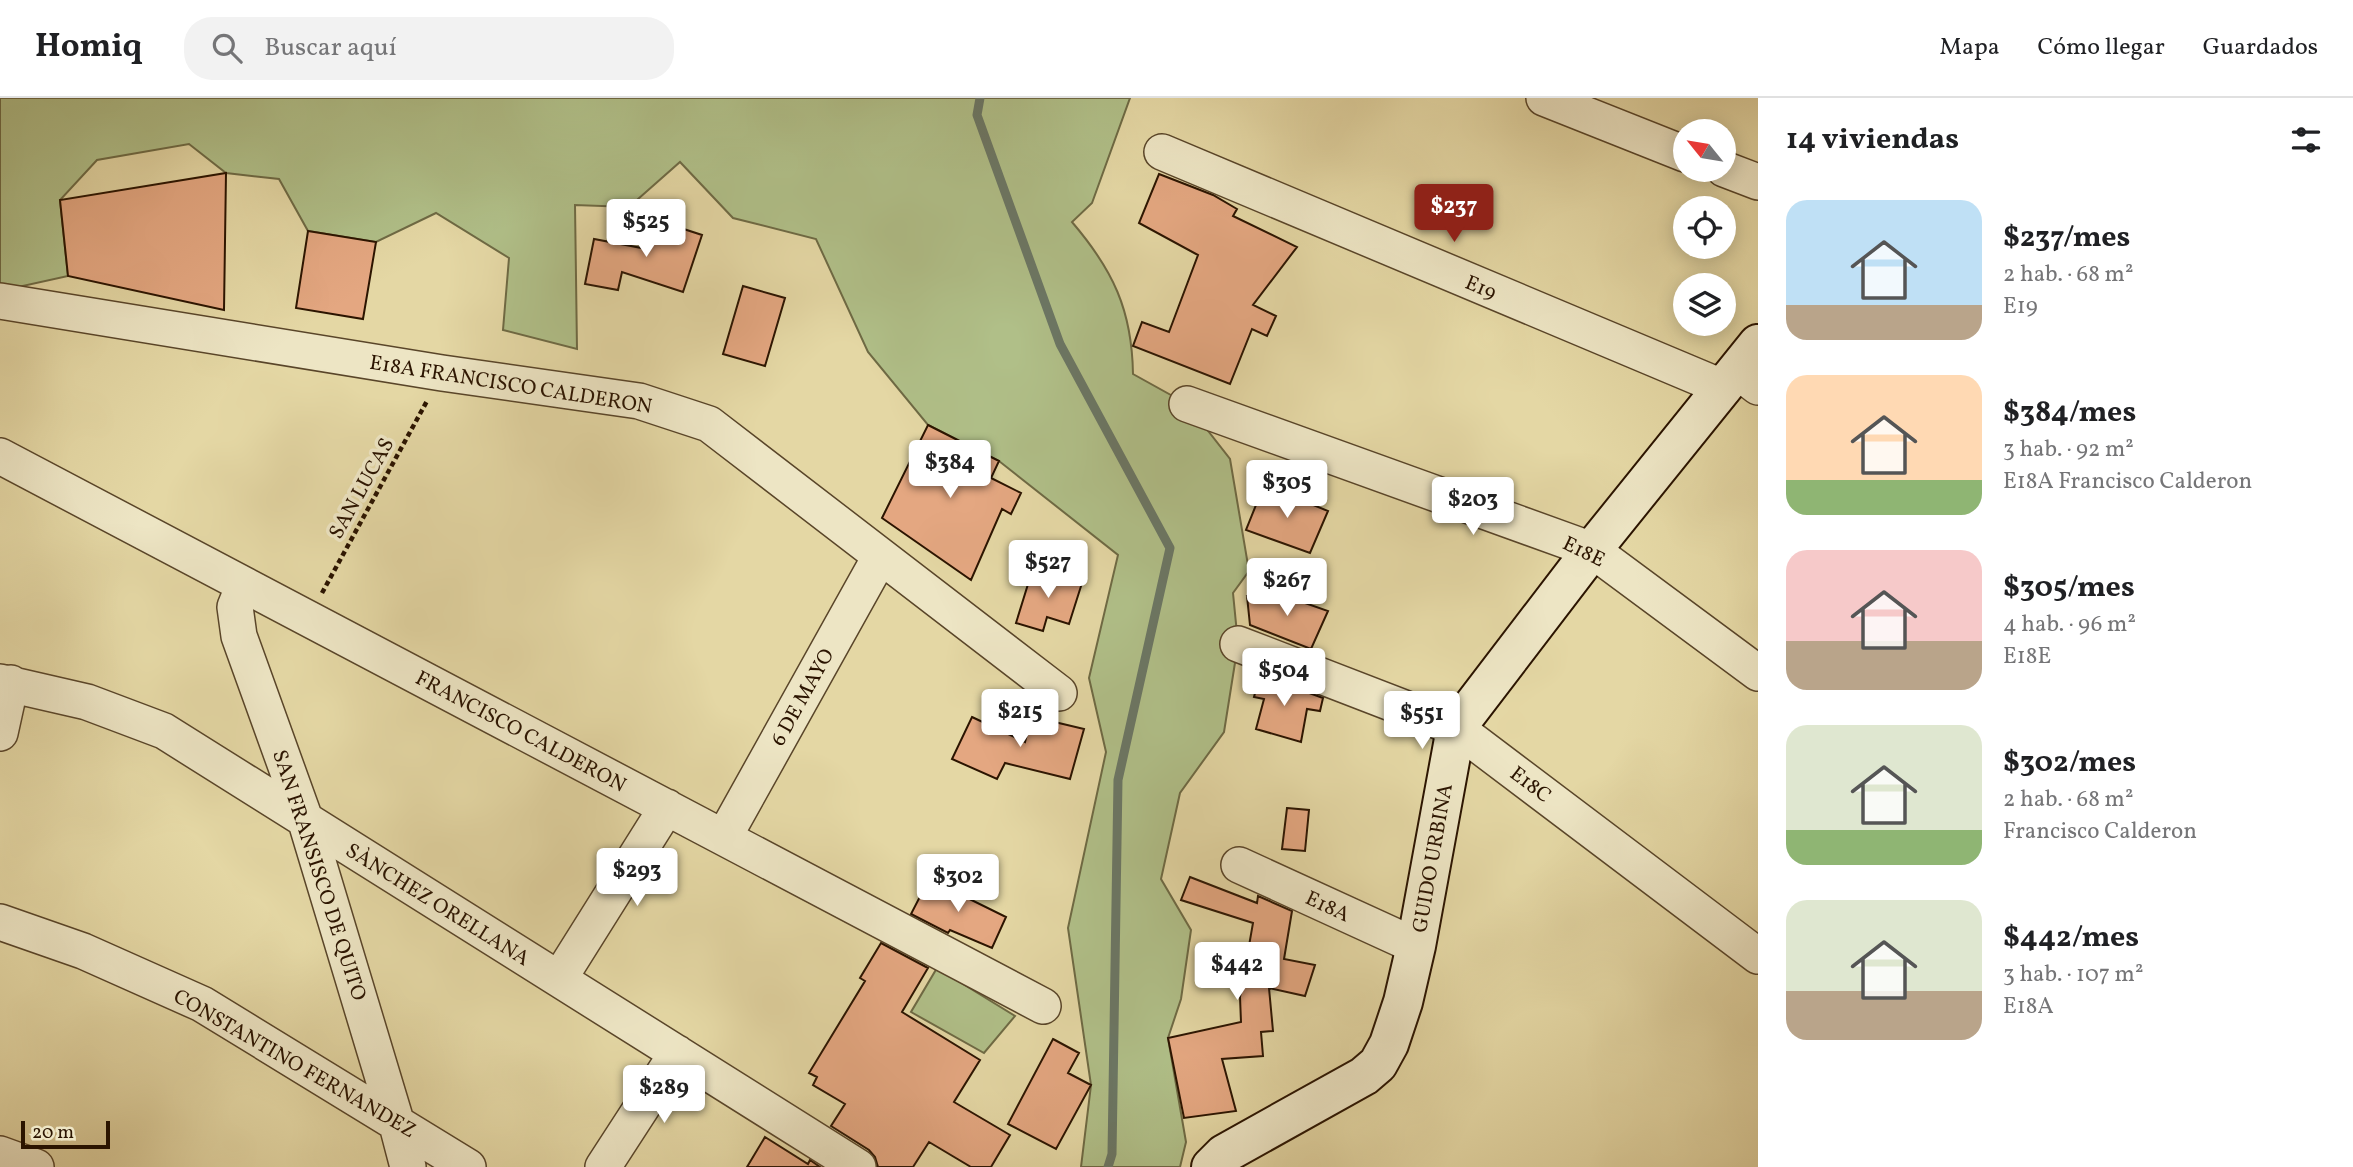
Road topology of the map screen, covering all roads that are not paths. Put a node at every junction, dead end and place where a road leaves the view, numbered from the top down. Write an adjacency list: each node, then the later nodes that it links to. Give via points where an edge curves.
1 (1544, 98): 2 (street)
2 (1673, 149)
3 (1162, 152): 7 (street, E19)
4 (1736, 174): 5 (street)
5 (1758, 183)
6 (0, 301): 11 (street, E18A FRANCISCO CALDERON, via 639,401 709,424)
7 (1744, 372): 10 (street, GUIDO URBINA)
8 (1187, 404): 10 (street, E18E)
9 (0, 456): 12 (street, FRANCISCO CALDERON)
10 (1592, 550): 14 (street, E18E); 17 (street, GUIDO URBINA)
11 (880, 557): 16 (street, E18A FRANCISCO CALDERON); 21 (street, 6 DE MAYO)
12 (244, 584): 19 (street, FRANCISCO CALDERON); 20 (street, SAN FRANSISCO DE QUITO, via 235,607 239,636)
13 (1238, 644): 17 (street, E18C)
14 (1758, 673)
15 (5, 683): 18 (street); 20 (street, SÀNCHEZ ORELLANA, via 87,702 164,731)
16 (1059, 693)
17 (1456, 728): 24 (street, GUIDO URBINA); 25 (street, E18C)
18 (0, 733)
19 (667, 807): 21 (street, FRANCISCO CALDERON); 26 (street)
20 (306, 822): 26 (street, SÀNCHEZ ORELLANA); 29 (street, SAN FRANSISCO DE QUITO)
21 (724, 837): 27 (street, FRANCISCO CALDERON)
22 (1239, 865): 24 (street, E18A)
23 (0, 922): 29 (street, CONSTANTINO FERNANDEZ, via 83,951 202,1004)
24 (1416, 946): 34 (street, GUIDO URBINA, via 1399,1013 1378,1064 1224,1154)
25 (1758, 956)
26 (559, 979): 28 (street, SÀNCHEZ ORELLANA)
27 (1043, 1006)
28 (677, 1053): 32 (street); 33 (street, SÀNCHEZ ORELLANA)
29 (396, 1121): 30 (street, SAN FRANSISCO DE QUITO); 31 (street, CONSTANTINO FERNANDEZ)
30 (408, 1167)
31 (468, 1167)
32 (603, 1167)
33 (858, 1167)
34 (1211, 1167)

